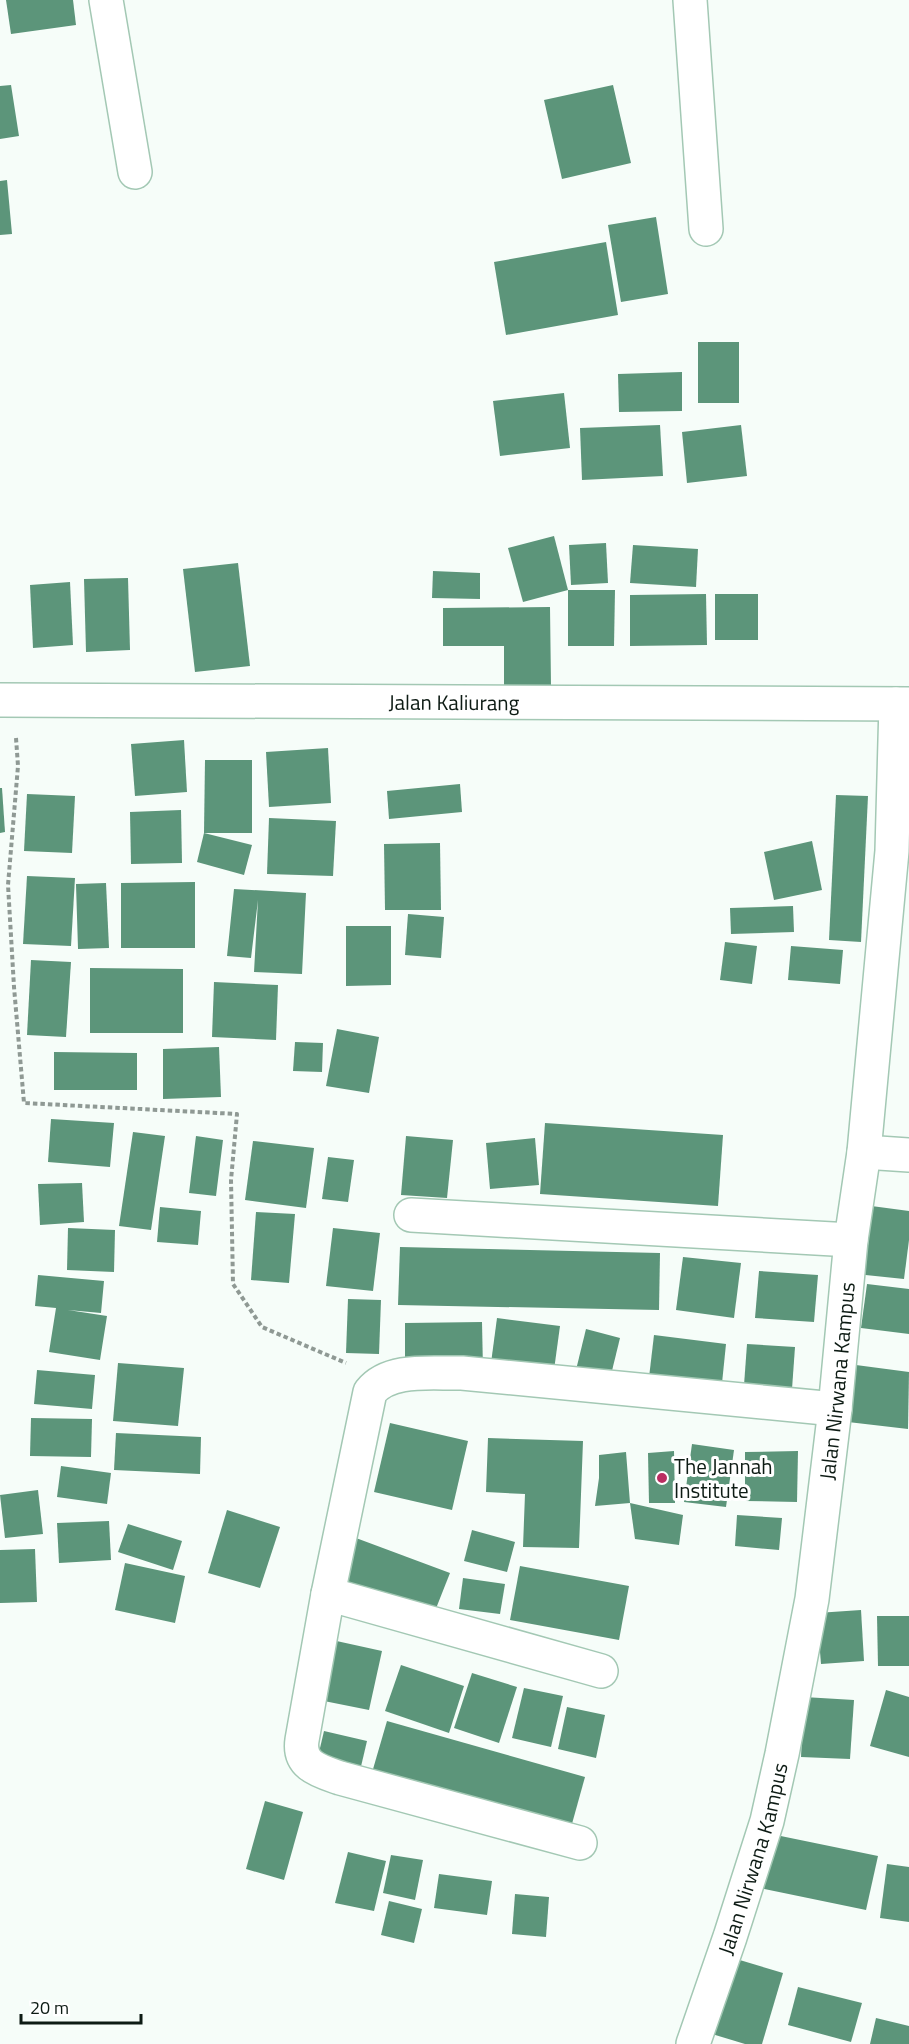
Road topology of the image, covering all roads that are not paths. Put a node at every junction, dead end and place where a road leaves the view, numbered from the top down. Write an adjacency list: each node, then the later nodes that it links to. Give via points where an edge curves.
1 (106, 0): 3 (street)
2 (690, 0): 4 (street)
3 (135, 172)
4 (706, 229)
5 (6, 699): 6 (street, Jalan Kaliurang)
6 (903, 704): 7 (street, Jalan Nirwana Kampus)
7 (864, 1152): 8 (street); 10 (street, Jalan Nirwana Kampus)
8 (909, 1155)
9 (411, 1215): 10 (street)
10 (851, 1240): 11 (street, Jalan Nirwana Kampus)
11 (835, 1409): 12 (street, via 462,1373 386,1379 370,1392); 15 (street, Jalan Nirwana Kampus, via 812,1599 782,1754 767,1821)
12 (328, 1594): 13 (street); 14 (street, via 301,1748 309,1765 340,1778)
13 (601, 1671)
14 (580, 1843)
15 (693, 2044)

